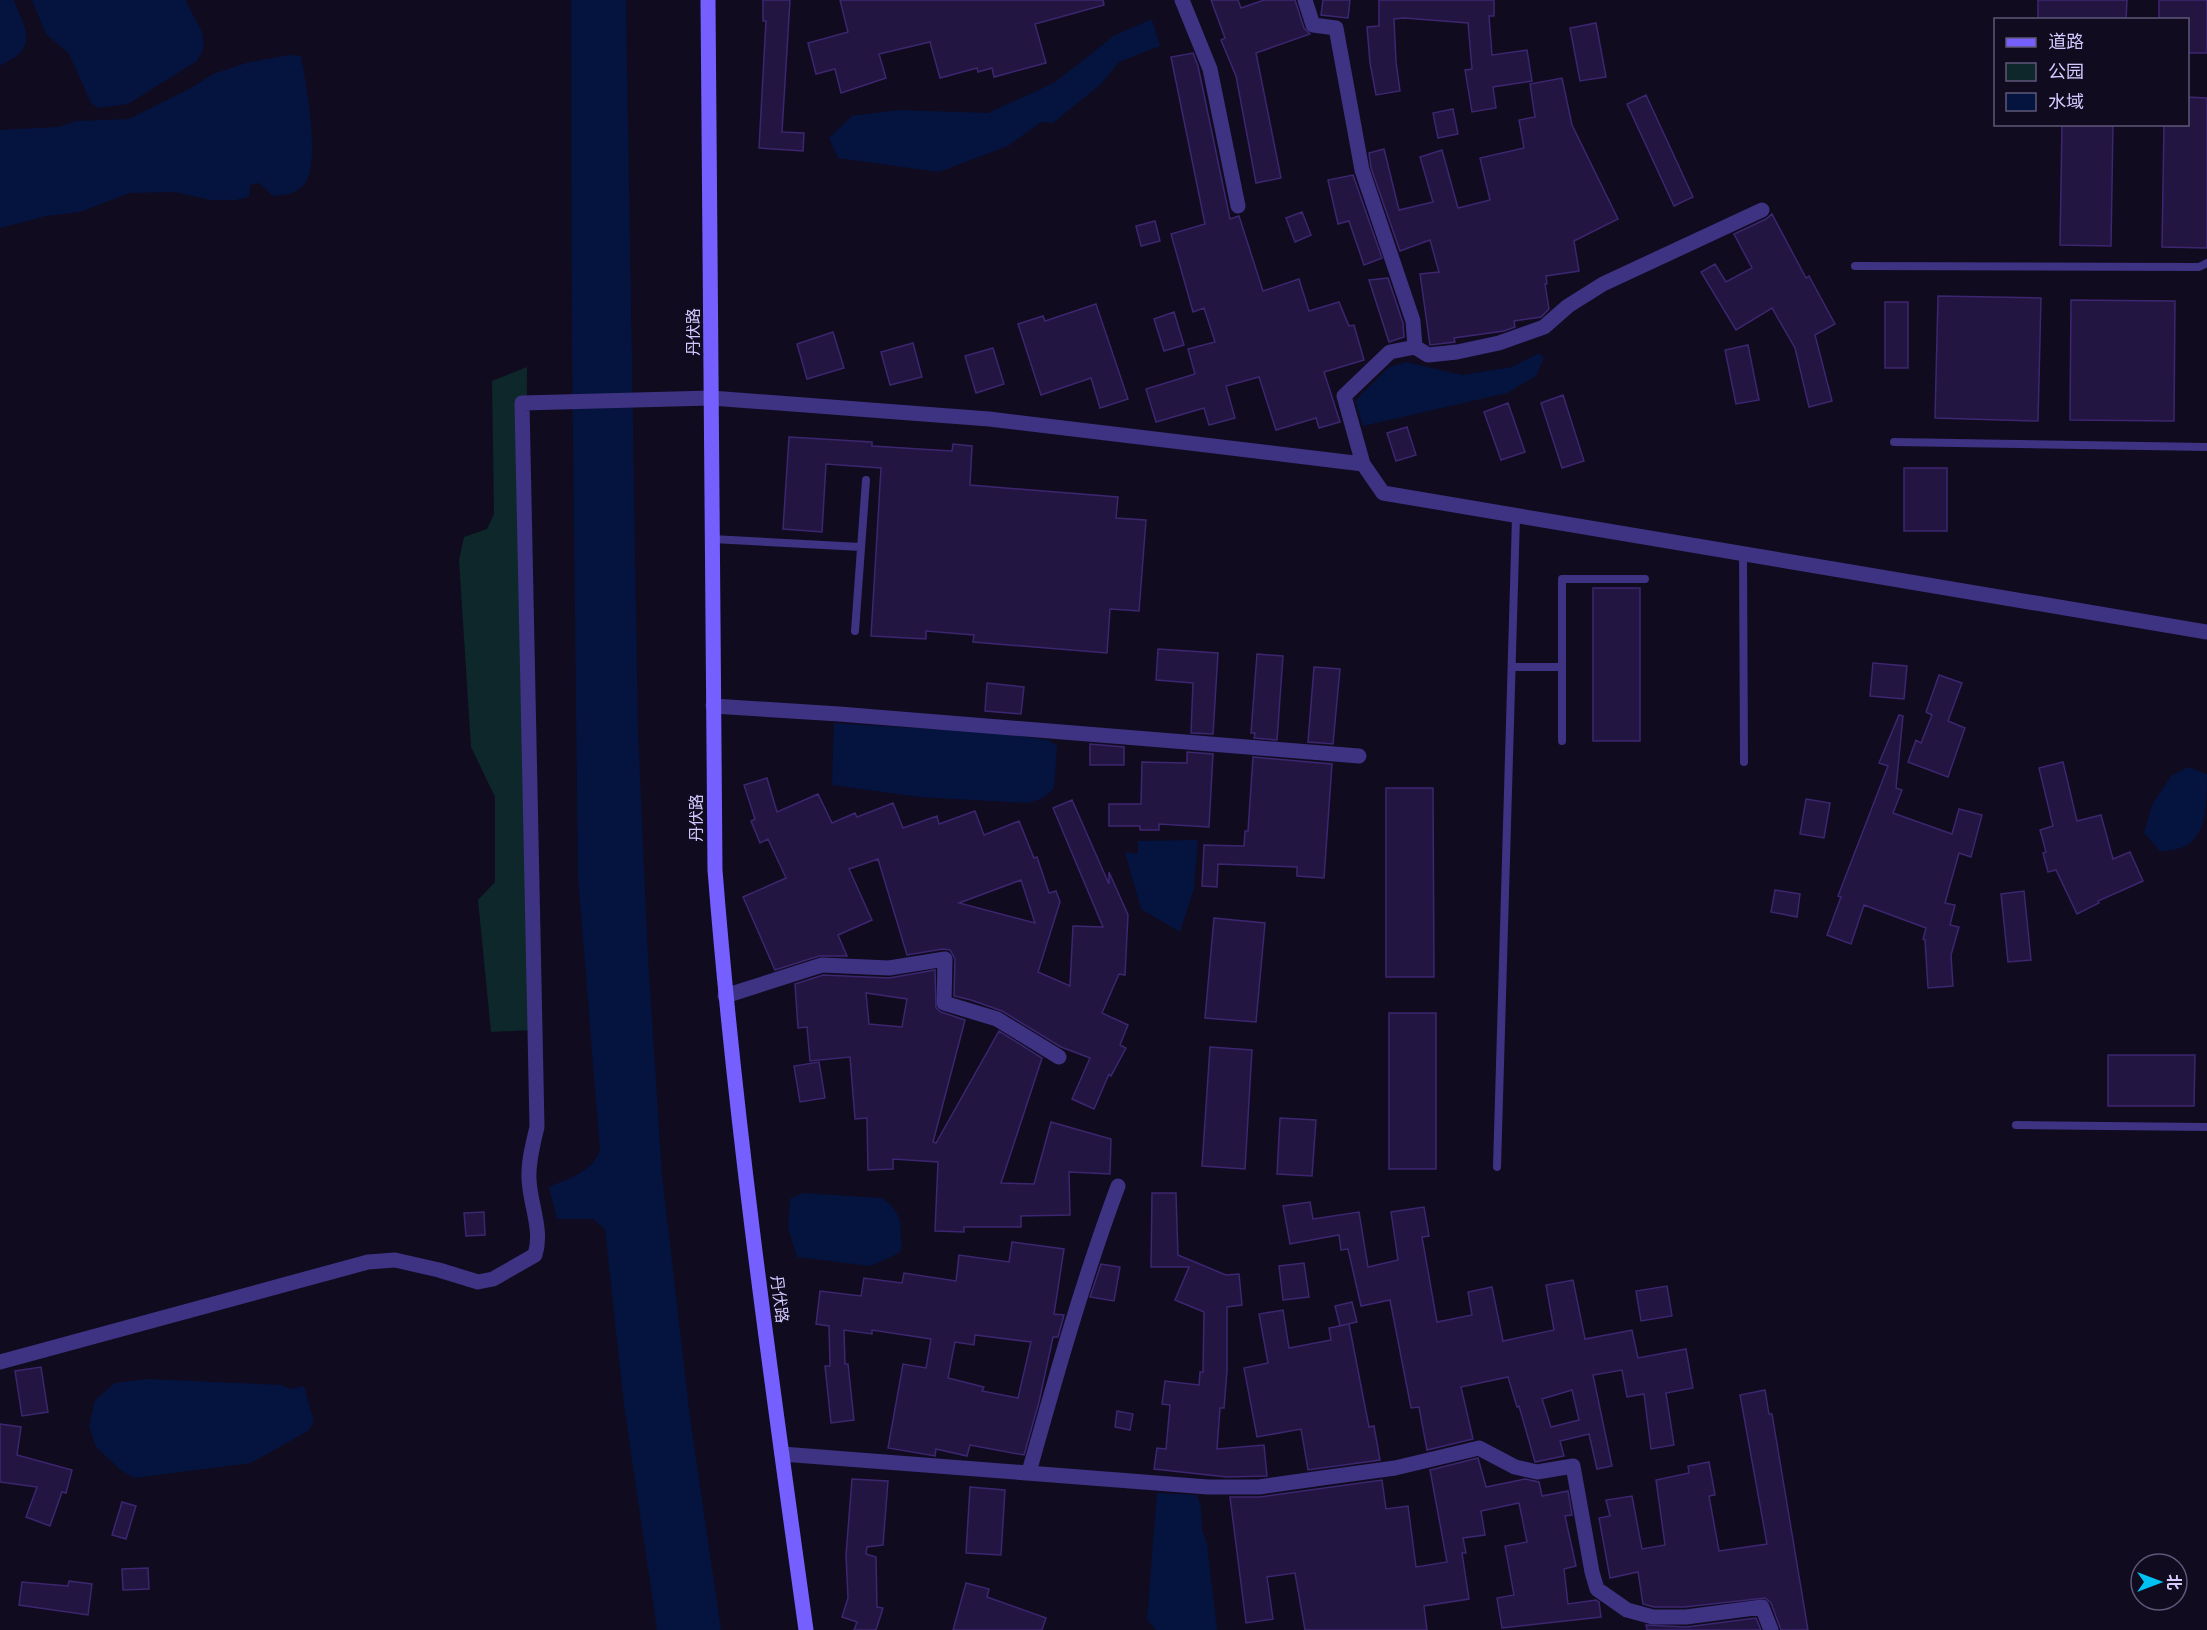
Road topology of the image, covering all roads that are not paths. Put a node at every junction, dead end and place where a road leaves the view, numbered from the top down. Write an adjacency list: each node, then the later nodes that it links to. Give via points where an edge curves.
1 (708, 0): 9 (main road, 丹伏路)
2 (1182, 0): 4 (street, via 1210,69)
3 (1305, 0): 8 (street, via 1313,25 1336,28 1362,170 1413,321)
4 (1238, 206)
5 (1762, 210): 8 (street, via 1604,284 1568,306 1544,327 1499,343 1456,352 1428,355)
6 (2207, 262): 7 (lane, via 2199,267)
7 (1855, 266)
8 (1414, 347): 12 (street, via 1390,352 1344,396)
9 (711, 398): 12 (street, via 989,419); 15 (main road, 丹伏路); 33 (street, via 522,403 537,1127 529,1180 539,1242 535,1255 493,1280 478,1282 395,1260 368,1262)
10 (1894, 442): 11 (lane)
11 (2207, 447)
12 (1363, 464): 14 (street, via 1383,493)
13 (866, 480): 16 (lane)
14 (1516, 517): 17 (street); 21 (lane)
15 (712, 539): 16 (lane); 23 (main road, 丹伏路)
16 (861, 547): 19 (lane)
17 (1743, 554): 20 (street); 26 (lane)
18 (1645, 579): 22 (lane, via 1562,579)
19 (855, 631)
20 (2207, 632)
21 (1512, 667): 22 (lane); 31 (lane)
22 (1562, 667): 24 (lane)
23 (713, 706): 25 (street); 27 (main road, 丹伏路, via 715,870)
24 (1562, 741)
25 (1359, 756)
26 (1744, 762)
27 (725, 996): 28 (street, via 822,965 889,968 945,959 944,1003 997,1019); 34 (main road, 丹伏路)
28 (1059, 1057)
29 (2016, 1125): 30 (lane)
30 (2207, 1127)
31 (1497, 1167)
32 (1118, 1186): 35 (street, via 1068,1336)
33 (0, 1362)
34 (782, 1454): 35 (street); 36 (main road, 丹伏路)
35 (1029, 1472): 37 (street, via 1208,1487 1259,1487 1395,1468 1479,1448 1515,1467 1537,1472 1573,1466 1597,1589 1627,1610 1653,1617 1686,1617 1762,1606)
36 (806, 1630)
37 (1771, 1630)

